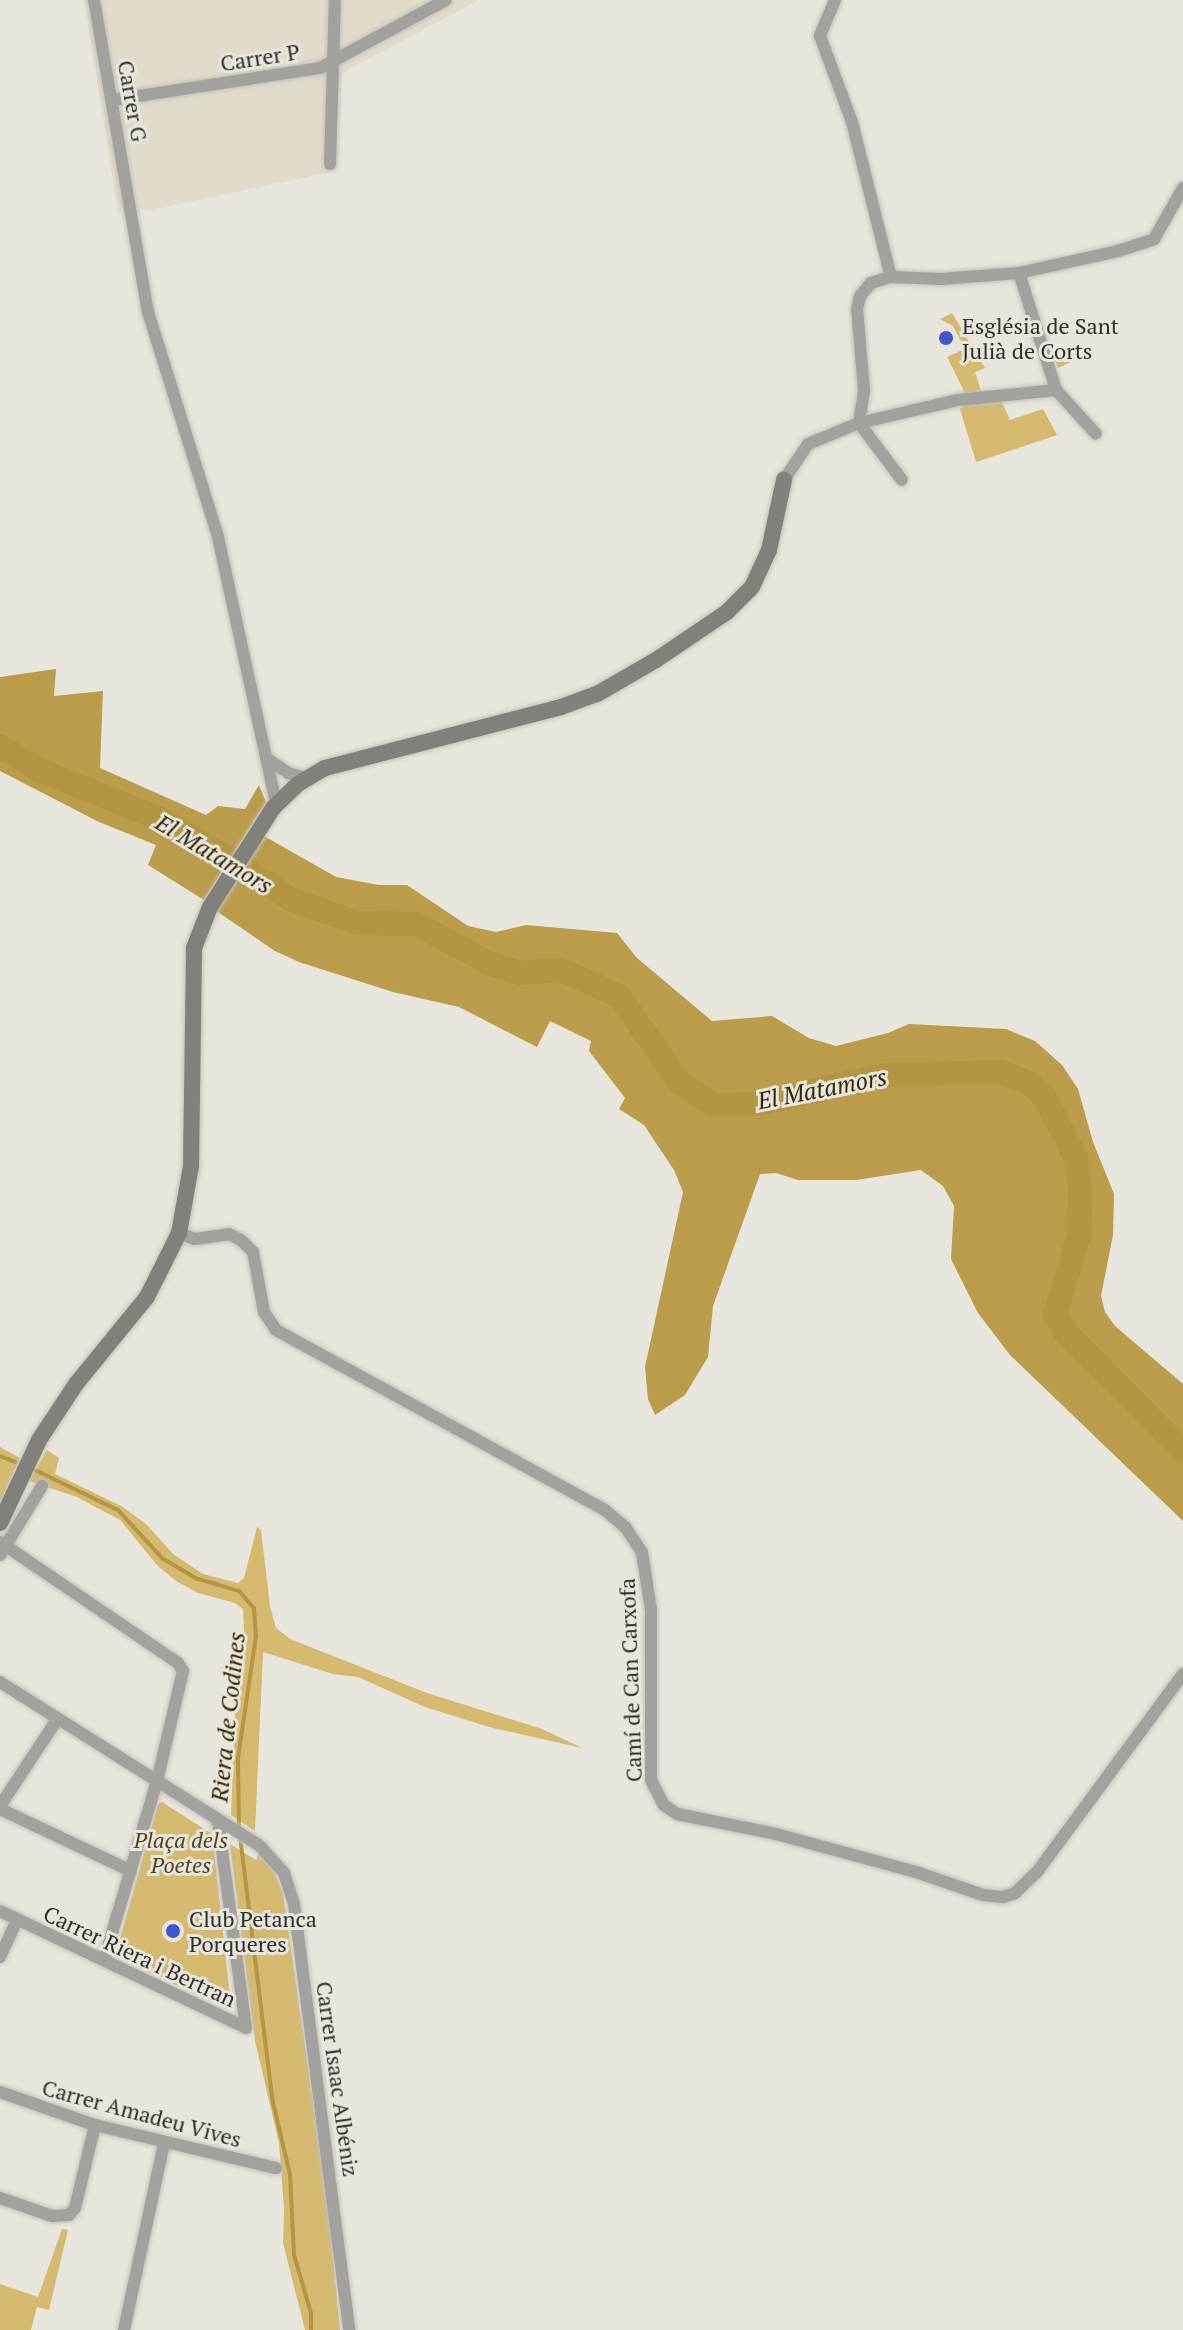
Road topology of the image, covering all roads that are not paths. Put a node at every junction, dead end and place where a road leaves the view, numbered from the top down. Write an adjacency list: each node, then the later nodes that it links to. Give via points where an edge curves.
1 (94, 0): 6 (street, Carrer G)
2 (335, 0): 5 (street)
3 (446, 0): 5 (street, Carrer P)
4 (835, 0): 10 (street, via 820,36 852,122)
5 (332, 61): 6 (street, Carrer P, via 291,74); 7 (street)
6 (113, 100): 16 (street, Carrer G, via 148,312 218,537)
7 (330, 164)
8 (1183, 188): 9 (street, via 1154,239)
9 (1019, 273): 10 (street); 11 (street)
10 (891, 277): 12 (street, via 871,283 860,296 864,390)
11 (1056, 390): 12 (street, via 958,400); 13 (street)
12 (859, 423): 14 (street, via 808,444); 15 (street)
13 (1096, 434)
14 (784, 480): 17 (street, via 769,550 752,587 727,612 656,660 599,693 561,707 353,759)
15 (902, 480)
16 (266, 758): 17 (street); 18 (street, Carrer G)
17 (307, 778): 18 (street)
18 (271, 811): 19 (street, via 210,907 192,957 191,1166)
19 (179, 1233): 21 (street, via 147,1297 63,1401); 23 (street, Camí de Can Carxofa, via 195,1239 229,1234 241,1240 253,1252 264,1312 276,1330 606,1511 625,1527 642,1552 651,1610 651,1780 664,1805 677,1814 776,1834 1003,1897 1037,1872)
20 (42, 1486): 22 (street)
21 (0, 1523)
22 (2, 1547): 26 (street, via 178,1663 183,1671)
23 (1183, 1674)
24 (0, 1682): 25 (street, Carrer Isaac Albéniz)
25 (58, 1718): 26 (street, Carrer Isaac Albéniz); 27 (street)
26 (157, 1781): 28 (street, Carrer Isaac Albéniz); 29 (street)
27 (0, 1808): 29 (street)
28 (218, 1820): 33 (street, Carrer Riera i Bertran, via 246,2028); 40 (street, Carrer Isaac Albéniz, via 269,1854 284,1873 294,1904)
29 (131, 1871): 33 (street)
30 (0, 1911): 31 (street, Carrer Riera i Bertran)
31 (17, 1920): 32 (street); 33 (street, Carrer Riera i Bertran)
32 (0, 1957)
33 (104, 1960)
34 (0, 2092): 35 (street, Carrer Amadeu Vives)
35 (95, 2125): 36 (street, Carrer Amadeu Vives); 38 (street, via 69,2215 52,2216)
36 (164, 2143): 37 (street, Carrer Amadeu Vives); 39 (street)
37 (276, 2168)
38 (0, 2198)
39 (124, 2330)
40 (349, 2330)

